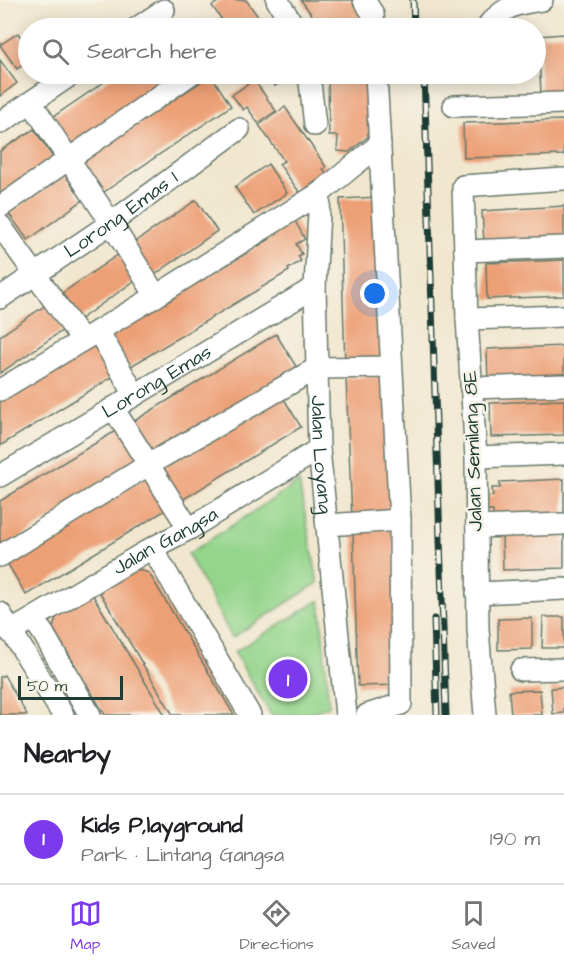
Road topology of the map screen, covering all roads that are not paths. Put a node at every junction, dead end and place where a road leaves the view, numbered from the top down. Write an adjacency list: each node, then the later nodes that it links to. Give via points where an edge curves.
1 (277, 0): 6 (street)
2 (364, 0): 7 (street)
3 (542, 0): 8 (street, via 514,5)
4 (164, 10): 5 (street)
5 (152, 18)
6 (289, 18)
7 (373, 18)
8 (495, 18)
9 (57, 84): 13 (street)
10 (176, 84): 20 (street)
11 (310, 84): 17 (street)
12 (377, 84): 19 (street)
13 (31, 102): 16 (street); 20 (street)
14 (564, 103): 15 (street)
15 (454, 106)
16 (0, 123)
17 (315, 125)
18 (239, 129): 24 (street, Lorong Emas 1)
19 (380, 144): 22 (street); 35 (street)
20 (68, 158): 23 (street); 24 (street)
21 (564, 179): 27 (street, Jalan Semilang 8E, via 464,186)
22 (320, 193): 29 (street, Jalan Loyang); 30 (street)
23 (0, 207)
24 (111, 223): 28 (street, Lorong Emas 1); 30 (street)
25 (0, 225): 28 (street)
26 (564, 247): 27 (street)
27 (465, 251): 33 (street, Jalan Semilang 8E)
28 (34, 275): 31 (street, Lorong Emas 1); 34 (street)
29 (315, 287): 36 (street, Jalan Loyang); 40 (street, Lorong Emas)
30 (156, 296): 34 (street)
31 (0, 298)
32 (564, 316): 33 (street)
33 (466, 319): 38 (street, Jalan Semilang 8E)
34 (90, 336): 39 (street); 40 (street)
35 (391, 367): 36 (street); 47 (street)
36 (317, 368): 42 (street, Jalan Loyang); 45 (street)
37 (564, 385): 38 (street)
38 (471, 388): 44 (street, Jalan Semilang 8E)
39 (0, 390)
40 (135, 395): 41 (street, Lorong Emas)
41 (113, 408): 45 (street); 46 (street, Lorong Emas)
42 (319, 449): 49 (street, Jalan Loyang); 51 (street, Jalan Gangsa)
43 (564, 454): 44 (street)
44 (476, 457): 50 (street, Jalan Semilang 8E)
45 (148, 465): 51 (street); 53 (street)
46 (0, 476)
47 (400, 520): 49 (street); 64 (street, via 401,704)
48 (564, 524): 50 (street)
49 (327, 525): 63 (street, Jalan Loyang)
50 (477, 527): 55 (street, Jalan Semilang 8E)
51 (189, 529): 52 (street, Jalan Gangsa)
52 (152, 548): 56 (street, Jalan Gangsa); 62 (street)
53 (0, 556)
54 (564, 589): 55 (street)
55 (477, 593): 65 (street, Jalan Semilang 8E)
56 (33, 619): 57 (street, Jalan Gangsa); 61 (street)
57 (6, 633): 60 (street)
58 (564, 669): 59 (street)
59 (521, 670)
60 (63, 715)
61 (90, 715)
62 (250, 715)
63 (346, 715)
64 (368, 715)
65 (484, 715)

